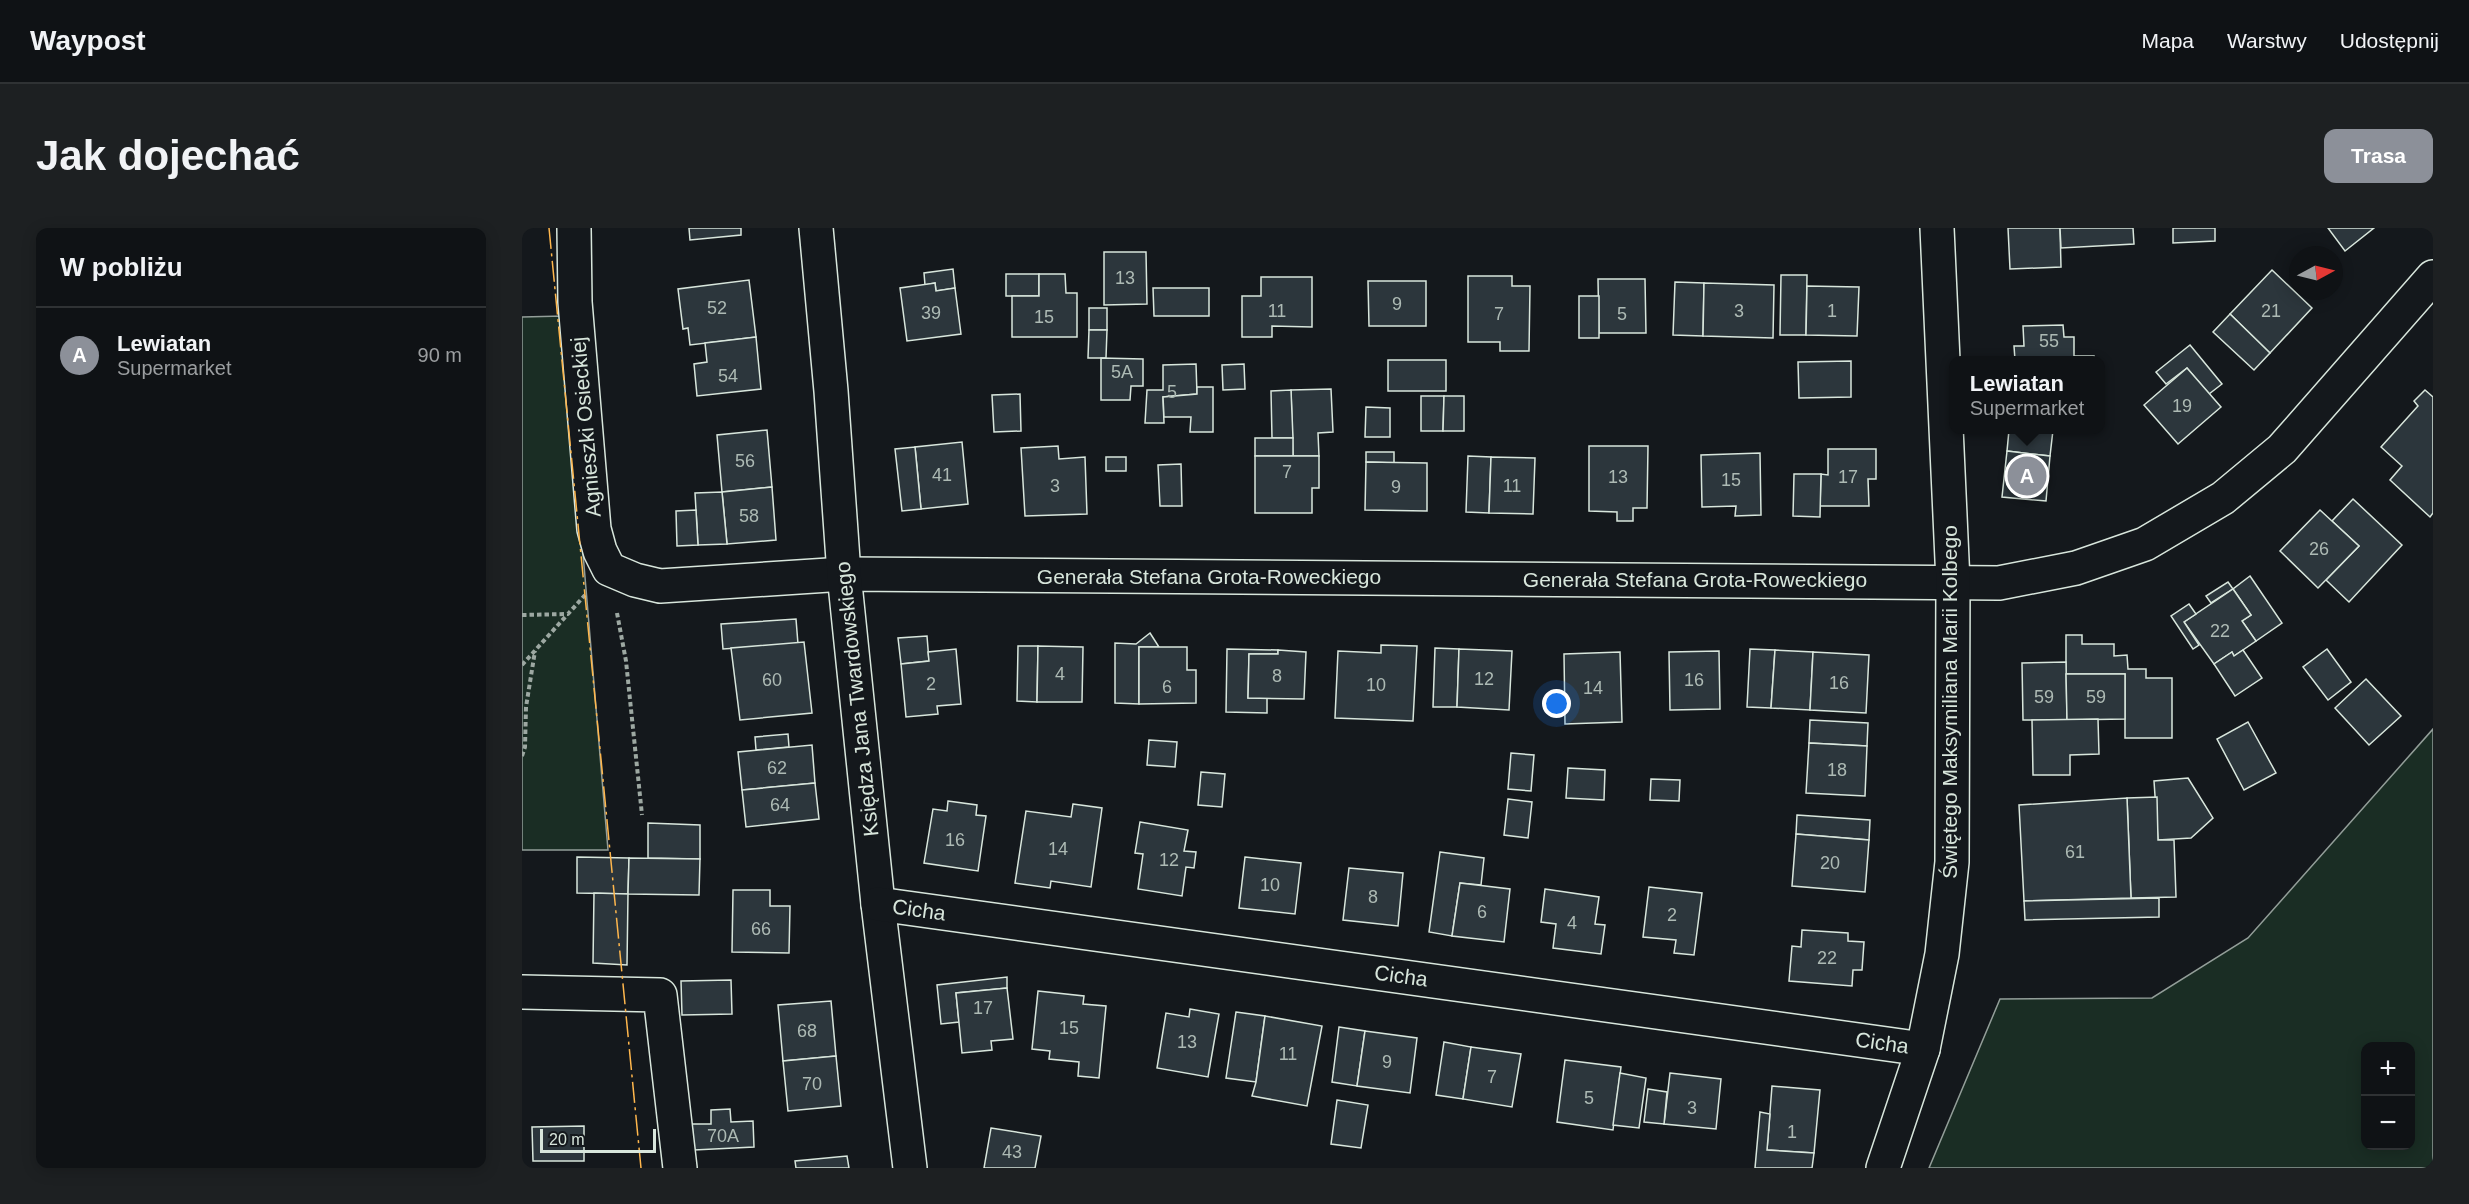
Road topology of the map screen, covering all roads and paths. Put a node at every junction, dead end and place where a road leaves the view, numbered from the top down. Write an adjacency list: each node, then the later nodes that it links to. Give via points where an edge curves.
1 (574, 228): 5 (street, Agnieszki Osieckiej, via 575,302 594,529)
2 (816, 228): 6 (street, Księdza Jana Twardowskiego)
3 (1937, 228): 7 (street, Świętego Maksymiliana Marii Kolbego)
4 (2433, 277): 7 (street, Generała Stefana Grota-Roweckiego, via 2282,449 2223,498 2145,544 2076,568 1999,583)
5 (609, 569): 6 (street, Generała Stefana Grota-Roweckiego, via 660,586); 8 (path); 13 (path, via 626,661)
6 (844, 574): 7 (street, Generała Stefana Grota-Roweckiego); 14 (street, Księdza Jana Twardowskiego)
7 (1953, 582): 16 (street, Świętego Maksymiliana Marii Kolbego, via 1952,862 1942,954)
8 (568, 614): 9 (path); 10 (path)
9 (522, 615)
10 (535, 651): 11 (path); 12 (path)
11 (522, 665)
12 (522, 756)
13 (642, 814)
14 (878, 904): 16 (street, Cicha); 18 (street, Księdza Jana Twardowskiego)
15 (522, 992): 17 (street, via 660,995)
16 (1923, 1049): 19 (street, Świętego Maksymiliana Marii Kolbego)
17 (680, 1168)
18 (910, 1168)
19 (1883, 1168)

